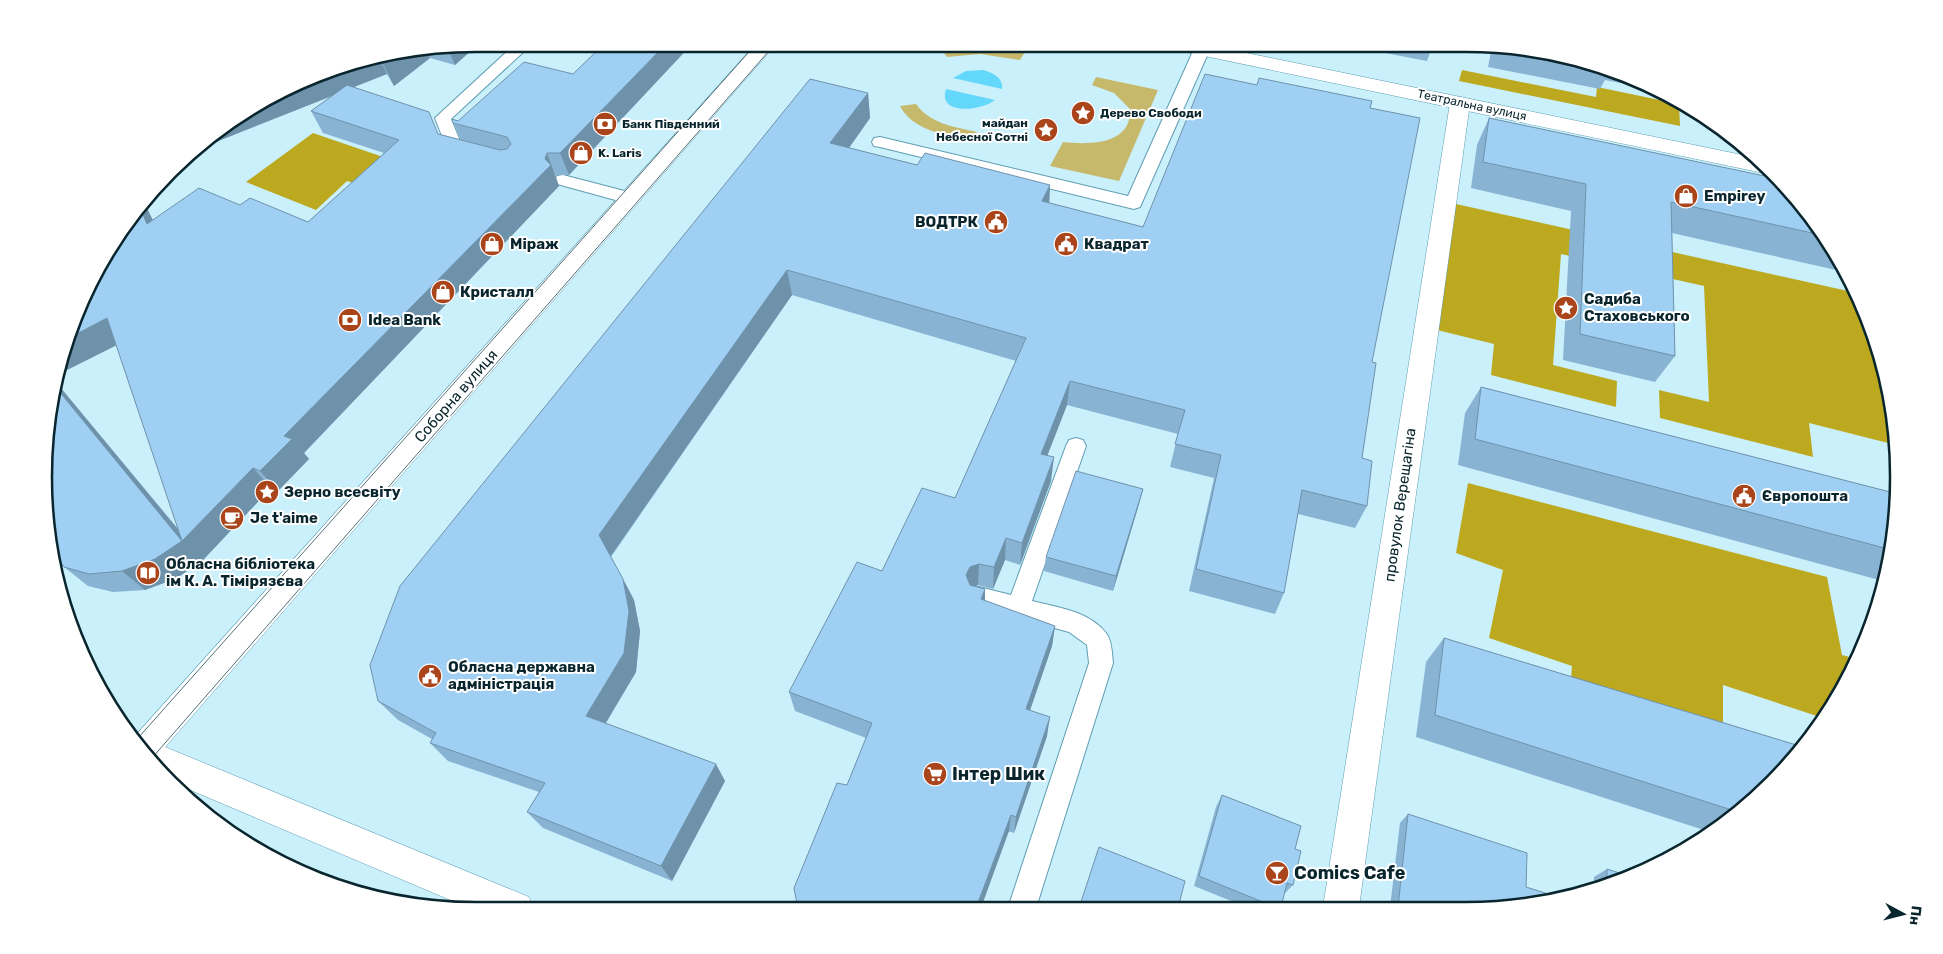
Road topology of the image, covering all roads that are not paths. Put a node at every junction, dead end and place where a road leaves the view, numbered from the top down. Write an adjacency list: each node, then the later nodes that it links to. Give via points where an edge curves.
1 (515, 52): 7 (lane, via 443,118 455,150)
2 (759, 52): 10 (street, Соборна вулиця)
3 (1201, 52): 6 (lane, via 1134,203)
4 (1216, 52): 5 (street, Театральна вулиця)
5 (1460, 103): 8 (street, Театральна вулиця); 18 (street, провулок Верещагіна)
6 (880, 142)
7 (483, 157)
8 (1752, 164)
9 (564, 180): 10 (lane)
10 (630, 198): 14 (street, Соборна вулиця)
11 (1076, 446): 13 (lane)
12 (979, 597): 13 (lane)
13 (1018, 607): 17 (lane, via 1076,623 1098,640 1101,663)
14 (148, 745)
15 (163, 762): 16 (street)
16 (497, 902)
17 (1024, 902)
18 (1342, 902)

